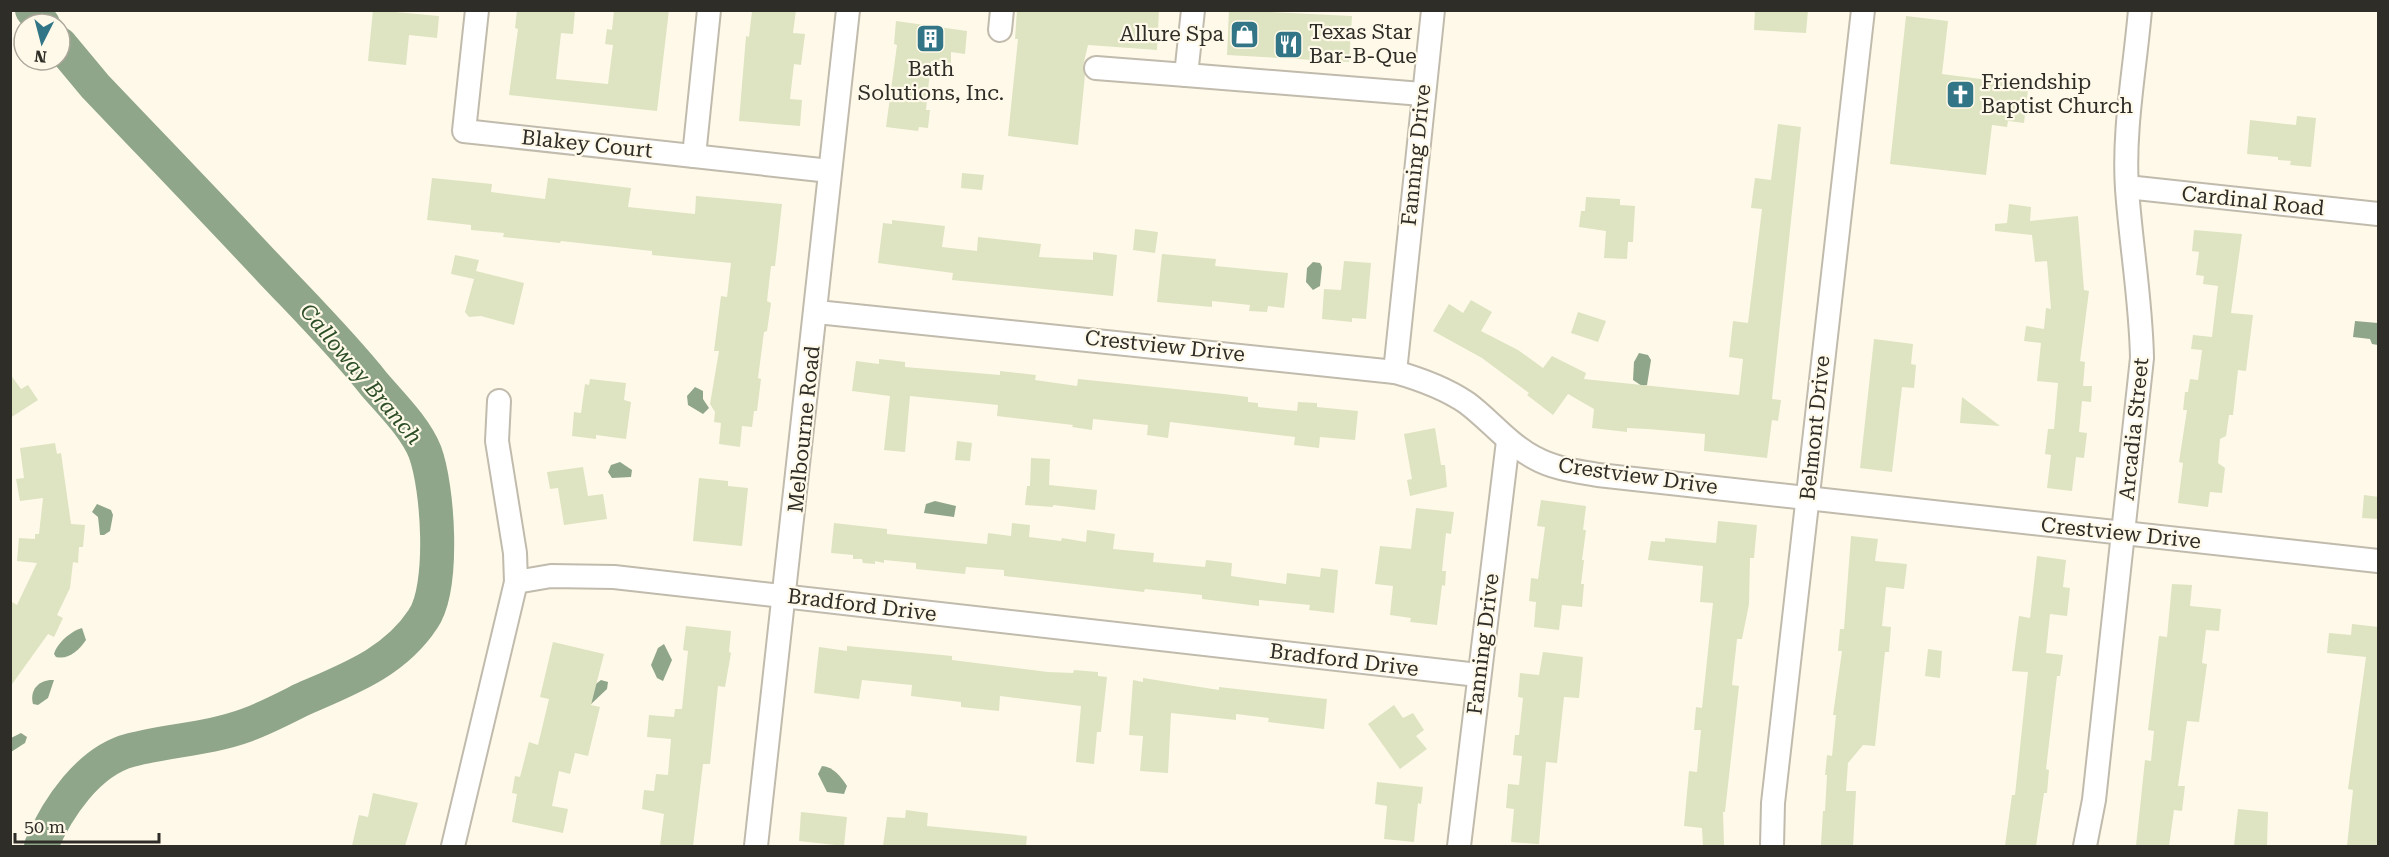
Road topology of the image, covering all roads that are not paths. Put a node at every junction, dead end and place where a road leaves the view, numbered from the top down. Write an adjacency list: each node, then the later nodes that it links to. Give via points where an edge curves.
1 (477, 10): 11 (street, Blakey Court, via 464,131)
2 (709, 10): 11 (street)
3 (848, 10): 12 (street, Melbourne Road)
4 (1193, 10): 9 (street)
5 (1433, 10): 10 (street, Fanning Drive)
6 (1863, 10): 19 (street, Belmont Drive)
7 (2140, 10): 13 (street, Arcadia Street)
8 (1096, 68): 9 (street)
9 (1186, 75): 10 (street)
10 (1422, 94): 16 (street, Fanning Drive)
11 (694, 156): 12 (street, Blakey Court)
12 (830, 171): 15 (street, Melbourne Road)
13 (2127, 188): 14 (street, Cardinal Road); 20 (street, Arcadia Street, via 2142,310 2142,358)
14 (2379, 214)
15 (817, 312): 16 (street, Crestview Drive); 23 (street, Melbourne Road)
16 (1395, 372): 18 (street, Crestview Drive, via 1453,394)
17 (499, 401): 22 (street, via 497,441)
18 (1508, 441): 19 (street, Crestview Drive, via 1535,458 1576,471); 24 (street, Fanning Drive)
19 (1808, 497): 20 (street, Crestview Drive); 28 (street, Belmont Drive, via 1773,803)
20 (2123, 533): 21 (street, Crestview Drive); 29 (street, Arcadia Street, via 2094,800)
21 (2379, 561)
22 (516, 582): 23 (street, Bradford Drive, via 574,575); 25 (street)
23 (785, 596): 24 (street, Bradford Drive); 26 (street, Melbourne Road)
24 (1478, 675): 27 (street, Fanning Drive)
25 (453, 846)
26 (756, 846)
27 (1459, 846)
28 (1772, 846)
29 (2085, 846)

